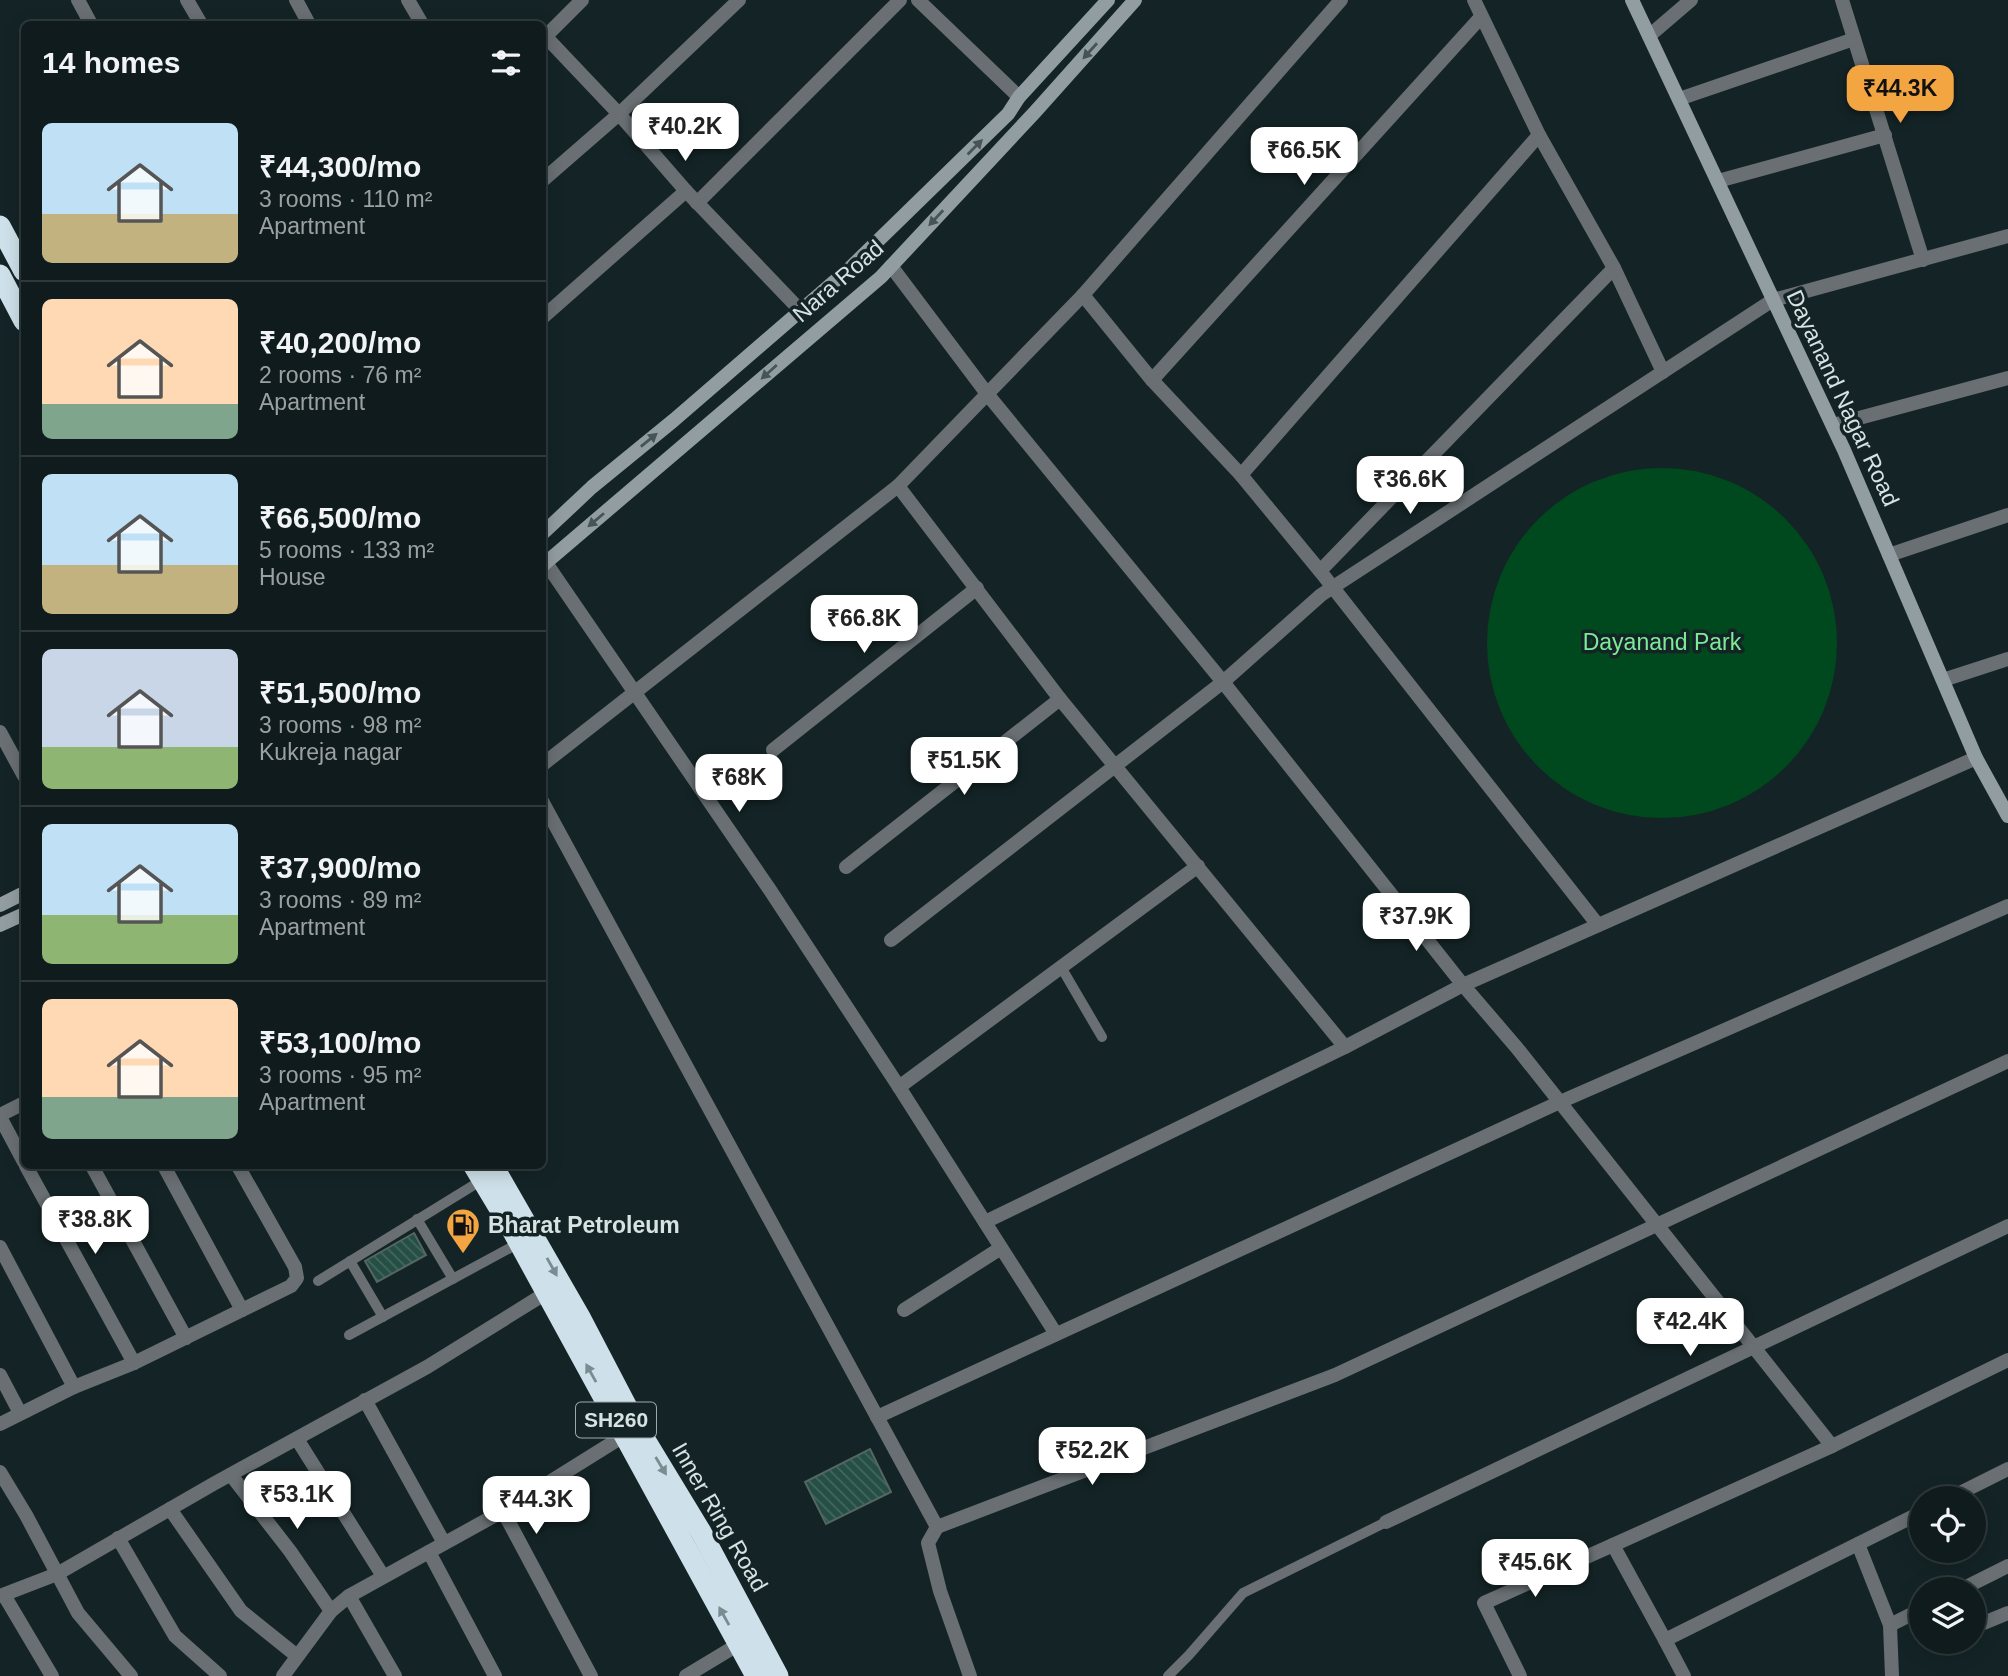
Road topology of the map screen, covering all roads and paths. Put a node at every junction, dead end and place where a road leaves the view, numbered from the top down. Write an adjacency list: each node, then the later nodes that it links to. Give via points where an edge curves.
1 (78, 0): 17 (street)
2 (187, 0): 18 (street)
3 (296, 0): 19 (street)
4 (408, 0): 20 (street)
5 (582, 0): 21 (street)
6 (739, 0): 27 (street)
7 (900, 0): 33 (street)
8 (918, 0): 25 (street)
9 (1108, 0): 25 (main road, Nara Road)
10 (1135, 0): 38 (main road, Nara Road, one-way to 38)
11 (1341, 0): 41 (street)
12 (1474, 0): 16 (street)
13 (1632, 0): 22 (main road, Dayanand Nagar Road)
14 (1690, 0): 22 (street)
15 (1842, 0): 23 (street)
16 (1481, 17): 28 (street); 48 (street)
17 (89, 21)
18 (199, 21)
19 (307, 21)
20 (420, 21)
21 (546, 36)
22 (1649, 36): 26 (main road, Dayanand Nagar Road)
23 (1854, 39): 26 (street); 29 (street)
24 (546, 40): 27 (street)
25 (1019, 97): 43 (main road, Nara Road, one-way to 25, via 970,152)
26 (1679, 99): 31 (main road, Dayanand Nagar Road)
27 (619, 114): 30 (street); 32 (street)
28 (1539, 135): 39 (street); 51 (street)
29 (1885, 135): 31 (street); 36 (street)
30 (546, 178)
31 (1717, 181): 42 (main road, Dayanand Nagar Road)
32 (686, 191): 33 (street); 44 (street)
33 (698, 203): 43 (street)
34 (0, 226): 37 (highway)
35 (2008, 236): 36 (street)
36 (1923, 260): 42 (street)
37 (21, 265)
38 (891, 266): 49 (street); 56 (main road, Nara Road, one-way to 56)
39 (1614, 268): 46 (street); 58 (street)
40 (0, 275): 45 (highway)
41 (1083, 295): 48 (street); 49 (street)
42 (1773, 300): 46 (street); 50 (main road, Dayanand Nagar Road)
43 (800, 310): 54 (main road, Nara Road, one-way to 43)
44 (546, 314)
45 (21, 315)
46 (1664, 372): 59 (street)
47 (2008, 378): 50 (street)
48 (1152, 380): 51 (street)
49 (988, 395): 52 (street); 63 (street)
50 (1833, 425): 55 (main road, Dayanand Nagar Road)
51 (1241, 475): 58 (street)
52 (898, 486): 60 (street); 64 (street)
53 (2008, 515): 55 (street)
54 (546, 530)
55 (1889, 555): 62 (main road, Dayanand Nagar Road)
56 (546, 563)
57 (546, 568): 64 (street)
58 (1320, 571): 59 (street)
59 (1333, 587): 63 (street); 82 (street)
60 (977, 588): 65 (street); 67 (street)
61 (2008, 659): 62 (street)
62 (1943, 680): 68 (main road, Dayanand Nagar Road)
63 (1223, 682): 70 (street); 85 (street)
64 (635, 694): 69 (street); 89 (street)
65 (1060, 699): 70 (street); 76 (street)
66 (0, 732): 71 (street)
67 (774, 750)
68 (1976, 758): 72 (main road, Dayanand Nagar Road); 82 (street)
69 (546, 762)
70 (1116, 766): 75 (street); 83 (street)
71 (21, 770)
72 (2003, 797): 74 (main road, Dayanand Nagar Road)
73 (546, 808): 123 (street)
74 (2008, 816)
75 (1198, 866): 84 (street); 87 (street)
76 (846, 867)
77 (21, 894): 78 (main road)
78 (0, 905)
79 (2008, 906): 90 (street)
80 (21, 915): 81 (main road)
81 (0, 925)
82 (1598, 925): 85 (street)
83 (891, 940)
84 (1061, 967): 86 (lane); 89 (street)
85 (1463, 985): 87 (street); 90 (street)
86 (1102, 1037)
87 (1345, 1047): 100 (street)
88 (2008, 1061): 101 (street)
89 (899, 1087): 100 (street)
90 (1560, 1102): 101 (street); 113 (street)
91 (21, 1105): 92 (street)
92 (0, 1116): 93 (street)
93 (21, 1156)
94 (28, 1169): 118 (street)
95 (94, 1169): 115 (street)
96 (166, 1169): 110 (street)
97 (241, 1169): 110 (street, via 297,1278 291,1286)
98 (483, 1170): 99 (lane); 103 (highway, Inner Ring Road / SH260); 165 (highway, Inner Ring Road, one-way to 165, via 581,1319)
99 (417, 1219): 106 (lane); 107 (lane)
100 (985, 1223): 105 (street)
101 (1657, 1224): 116 (street); 136 (street, via 1335,1376)
102 (2008, 1226): 116 (street)
103 (519, 1243): 107 (lane); 109 (highway, Inner Ring Road / SH260)
104 (0, 1247): 120 (street)
105 (1001, 1248): 111 (street); 113 (street)
106 (350, 1261): 108 (lane); 112 (lane)
107 (453, 1279): 112 (lane)
108 (318, 1281)
109 (546, 1293): 121 (street); 125 (highway, Inner Ring Road / SH260, one-way to 109)
110 (242, 1310): 115 (street)
111 (904, 1310)
112 (383, 1317): 114 (lane)
113 (1056, 1334): 123 (street)
114 (349, 1335)
115 (186, 1338): 118 (street)
116 (1754, 1347): 127 (street); 135 (street)
117 (2008, 1360): 127 (street)
118 (134, 1363): 120 (street)
119 (0, 1375): 122 (street)
120 (75, 1387): 122 (street)
121 (365, 1400): 126 (street); 138 (street)
122 (20, 1413): 124 (street)
123 (877, 1417): 136 (street)
124 (0, 1424)
125 (625, 1435): 133 (street); 154 (highway, Inner Ring Road / SH260, one-way to 125)
126 (297, 1439): 130 (street); 144 (street)
127 (1832, 1446): 140 (street)
128 (2008, 1469): 131 (street)
129 (0, 1472): 143 (street)
130 (231, 1475): 132 (street); 148 (street)
131 (1974, 1486)
132 (170, 1509): 137 (street); 155 (street, via 241,1611)
133 (503, 1511): 138 (street); 162 (street)
134 (1909, 1518): 139 (street)
135 (1387, 1521): 167 (lane, via 1243,1593)
136 (937, 1527): 166 (street, via 928,1543)
137 (118, 1538): 143 (street); 158 (street, via 175,1636)
138 (444, 1543): 141 (street)
139 (1858, 1544): 152 (street); 153 (street)
140 (1613, 1545): 153 (street); 168 (street, via 1484,1603)
141 (429, 1552): 144 (street); 161 (street)
142 (2008, 1566): 145 (street)
143 (57, 1574): 146 (street); 157 (street, via 78,1613)
144 (383, 1576): 147 (street)
145 (1986, 1577)
146 (2, 1596): 156 (street)
147 (349, 1596): 148 (street); 160 (street)
148 (331, 1611): 155 (street)
149 (2008, 1613): 151 (street)
150 (1909, 1616): 152 (street)
151 (1986, 1622)
152 (1890, 1625): 170 (street)
153 (1665, 1640): 169 (street)
154 (739, 1644): 163 (street); 164 (highway, Inner Ring Road / SH260)
155 (297, 1656): 159 (street)
156 (52, 1676)
157 (131, 1676)
158 (220, 1676)
159 (283, 1676)
160 (395, 1676)
161 (495, 1676)
162 (591, 1676)
163 (686, 1676)
164 (756, 1676)
165 (778, 1676)
166 (970, 1676)
167 (1168, 1676)
168 (1520, 1676)
169 (1684, 1676)
170 (1892, 1676)

